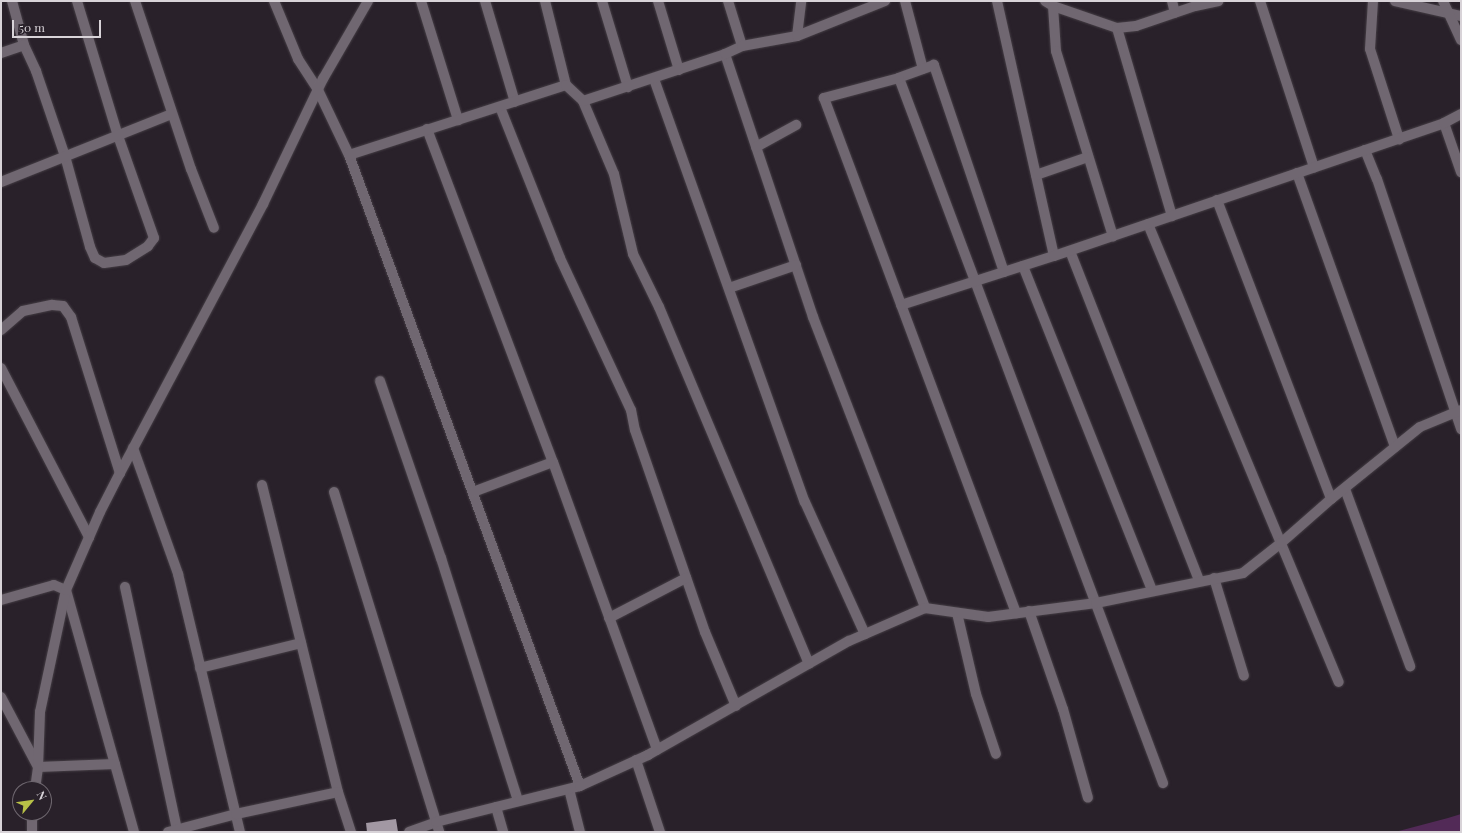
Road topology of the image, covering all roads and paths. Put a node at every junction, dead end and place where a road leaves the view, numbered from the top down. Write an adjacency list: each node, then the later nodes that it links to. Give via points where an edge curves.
1 (12, 1): 29 (street)
2 (77, 1): 49 (street)
3 (135, 1): 43 (street)
4 (274, 1): 39 (street, via 298,59)
5 (368, 1): 39 (street)
6 (421, 1): 45 (street)
7 (485, 1): 41 (street)
8 (545, 1): 37 (street)
9 (602, 1): 38 (street)
10 (658, 1): 34 (street)
11 (728, 1): 30 (street)
12 (801, 1): 27 (street)
13 (885, 1): 27 (street)
14 (905, 1): 33 (street)
15 (997, 1): 59 (street)
16 (1172, 1): 23 (street)
17 (1218, 1): 23 (street)
18 (1260, 1): 56 (street)
19 (1373, 1): 50 (street, via 1370,49)
20 (1395, 1): 24 (street)
21 (1443, 1): 24 (street)
22 (1049, 4): 26 (street); 55 (street, via 1056,52)
23 (1175, 13): 26 (street, via 1136,26)
24 (1448, 14): 25 (street); 28 (street)
25 (1461, 16)
26 (1117, 28): 62 (street)
27 (797, 36): 30 (street)
28 (1461, 40)
29 (24, 45): 31 (street); 54 (street, via 36,71)
30 (742, 46): 32 (street)
31 (1, 52)
32 (725, 54): 34 (street); 51 (street)
33 (923, 69): 35 (street); 70 (street, via 934,65)
34 (678, 70): 36 (street)
35 (899, 78): 71 (street); 73 (street, via 824,98)
36 (654, 79): 38 (street); 72 (street)
37 (566, 86): 40 (street); 41 (street)
38 (628, 87): 40 (street)
39 (318, 90): 53 (street); 80 (street, via 263,204)
40 (583, 101): 105 (street, via 614,174 633,254 660,307)
41 (515, 102): 42 (street)
42 (500, 107): 45 (street); 90 (street, via 560,258 631,410 635,430)
43 (172, 114): 49 (street); 64 (street)
44 (1461, 114): 46 (street)
45 (458, 120): 48 (street)
46 (1444, 123): 50 (street); 57 (street)
47 (796, 125): 51 (street)
48 (427, 129): 53 (street); 81 (street)
49 (118, 136): 54 (street); 54 (street, via 154,238 148,246 126,260 104,263 95,258)
50 (1399, 138): 52 (street)
51 (756, 147): 68 (street)
52 (1365, 150): 56 (street); 77 (street)
53 (349, 155): 86 (street)
54 (65, 156): 60 (street)
55 (1088, 157): 59 (street); 65 (street)
56 (1314, 167): 58 (street)
57 (1461, 172)
58 (1297, 173): 61 (street); 79 (street)
59 (1036, 175): 67 (street)
60 (1, 182)
61 (1217, 200): 62 (street); 87 (street)
62 (1172, 216): 63 (street)
63 (1148, 224): 65 (street); 89 (street)
64 (214, 228)
65 (1113, 236): 66 (street)
66 (1070, 251): 67 (street); 92 (street)
67 (1054, 256): 69 (street)
68 (796, 265): 72 (street); 98 (street, via 813,317)
69 (1023, 266): 70 (street); 95 (street)
70 (1004, 272): 71 (street)
71 (975, 281): 73 (street); 97 (street)
72 (728, 288): 103 (street, via 805,502)
73 (901, 305): 101 (street)
74 (1, 330): 82 (street, via 23,311 52,304 63,306 71,317)
75 (1, 368): 88 (street)
76 (380, 381): 123 (street, via 441,558)
77 (1459, 411): 78 (street); 79 (street, via 1420,427)
78 (1461, 429)
79 (1395, 447): 84 (street)
80 (133, 448): 82 (street); 107 (street, via 178,574)
81 (553, 462): 86 (street); 102 (street)
82 (120, 472): 88 (street)
83 (262, 485): 104 (street)
84 (1345, 489): 87 (street); 106 (street)
85 (334, 492): 127 (street)
86 (473, 492): 119 (street)
87 (1331, 499): 89 (street)
88 (89, 537): 94 (street)
89 (1281, 543): 91 (street, via 1243,573); 109 (street)
90 (686, 578): 102 (street); 111 (street)
91 (1214, 578): 92 (street); 108 (street)
92 (1199, 581): 95 (street)
93 (126, 587): 128 (street)
94 (66, 590): 96 (street, via 54,585); 115 (street); 116 (street, via 40,712)
95 (1152, 590): 97 (street)
96 (1, 600)
97 (1096, 603): 99 (street); 118 (street)
98 (925, 608): 100 (street); 103 (street)
99 (1030, 611): 101 (street); 122 (street, via 1063,709)
100 (957, 613): 101 (street, via 988,617); 113 (street, via 976,694)
101 (1016, 613)
102 (609, 618): 112 (street)
103 (864, 634): 105 (street)
104 (301, 643): 107 (street); 121 (street)
105 (809, 664): 111 (street)
106 (1410, 666)
107 (200, 668): 125 (street)
108 (1244, 676)
109 (1339, 682)
110 (1, 697): 116 (street)
111 (736, 706): 112 (street)
112 (657, 750): 114 (street)
113 (996, 754)
114 (636, 760): 119 (street); 136 (street)
115 (115, 764): 116 (street); 130 (street)
116 (38, 767): 117 (street)
117 (36, 781)
118 (1163, 783)
119 (580, 786): 120 (street)
120 (569, 789): 123 (street); 135 (street)
121 (338, 792): 125 (street); 132 (street)
122 (1088, 798)
123 (518, 801): 124 (street)
124 (496, 807): 127 (street); 134 (street)
125 (236, 814): 128 (street); 131 (street)
126 (32, 821): 129 (street)
127 (437, 827): 133 (street)
128 (172, 831)
129 (32, 832)
130 (134, 832)
131 (240, 832)
132 (351, 832)
133 (409, 832)
134 (503, 832)
135 (580, 832)
136 (660, 832)

